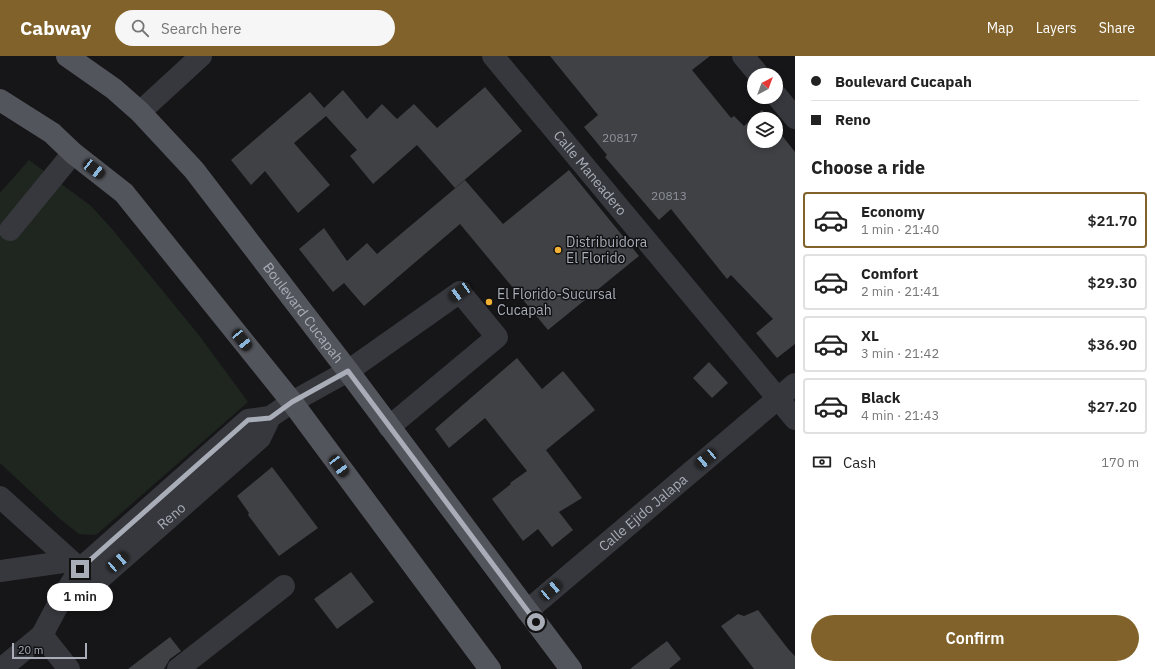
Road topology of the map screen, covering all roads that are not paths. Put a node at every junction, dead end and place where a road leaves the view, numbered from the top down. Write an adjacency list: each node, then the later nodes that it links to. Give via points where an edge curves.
1 (68, 56): 8 (main road, Boulevard Cucapah, via 114,89)
2 (201, 56): 8 (street)
3 (493, 56): 14 (street, Calle Maneadero)
4 (743, 56): 5 (street)
5 (753, 68)
6 (0, 100): 10 (main road, via 52,134)
7 (783, 104): 9 (street)
8 (140, 112): 12 (main road, Boulevard Cucapah, via 194,170)
9 (795, 118)
10 (73, 153): 11 (street); 15 (main road, via 124,193)
11 (10, 230)
12 (348, 371): 15 (street, Reno); 17 (main road, Boulevard Cucapah); 17 (street, Reno, via 460,292 497,337)
13 (795, 384): 14 (street, Calle Ejido Jalapa)
14 (777, 399): 16 (street, Calle Maneadero); 22 (street, Calle Ejido Jalapa)
15 (292, 402): 20 (street, Reno, via 270,418 260,438); 27 (main road)
16 (795, 419)
17 (389, 427): 22 (main road, Boulevard Cucapah)
18 (0, 497): 20 (street)
19 (0, 571): 20 (street)
20 (82, 571): 23 (street, Reno, via 60,601)
21 (284, 586): 26 (street)
22 (527, 611): 28 (main road, Boulevard Cucapah)
23 (42, 635): 24 (street, Reno); 25 (street)
24 (1, 669)
25 (69, 669)
26 (178, 669)
27 (490, 669)
28 (571, 669)

